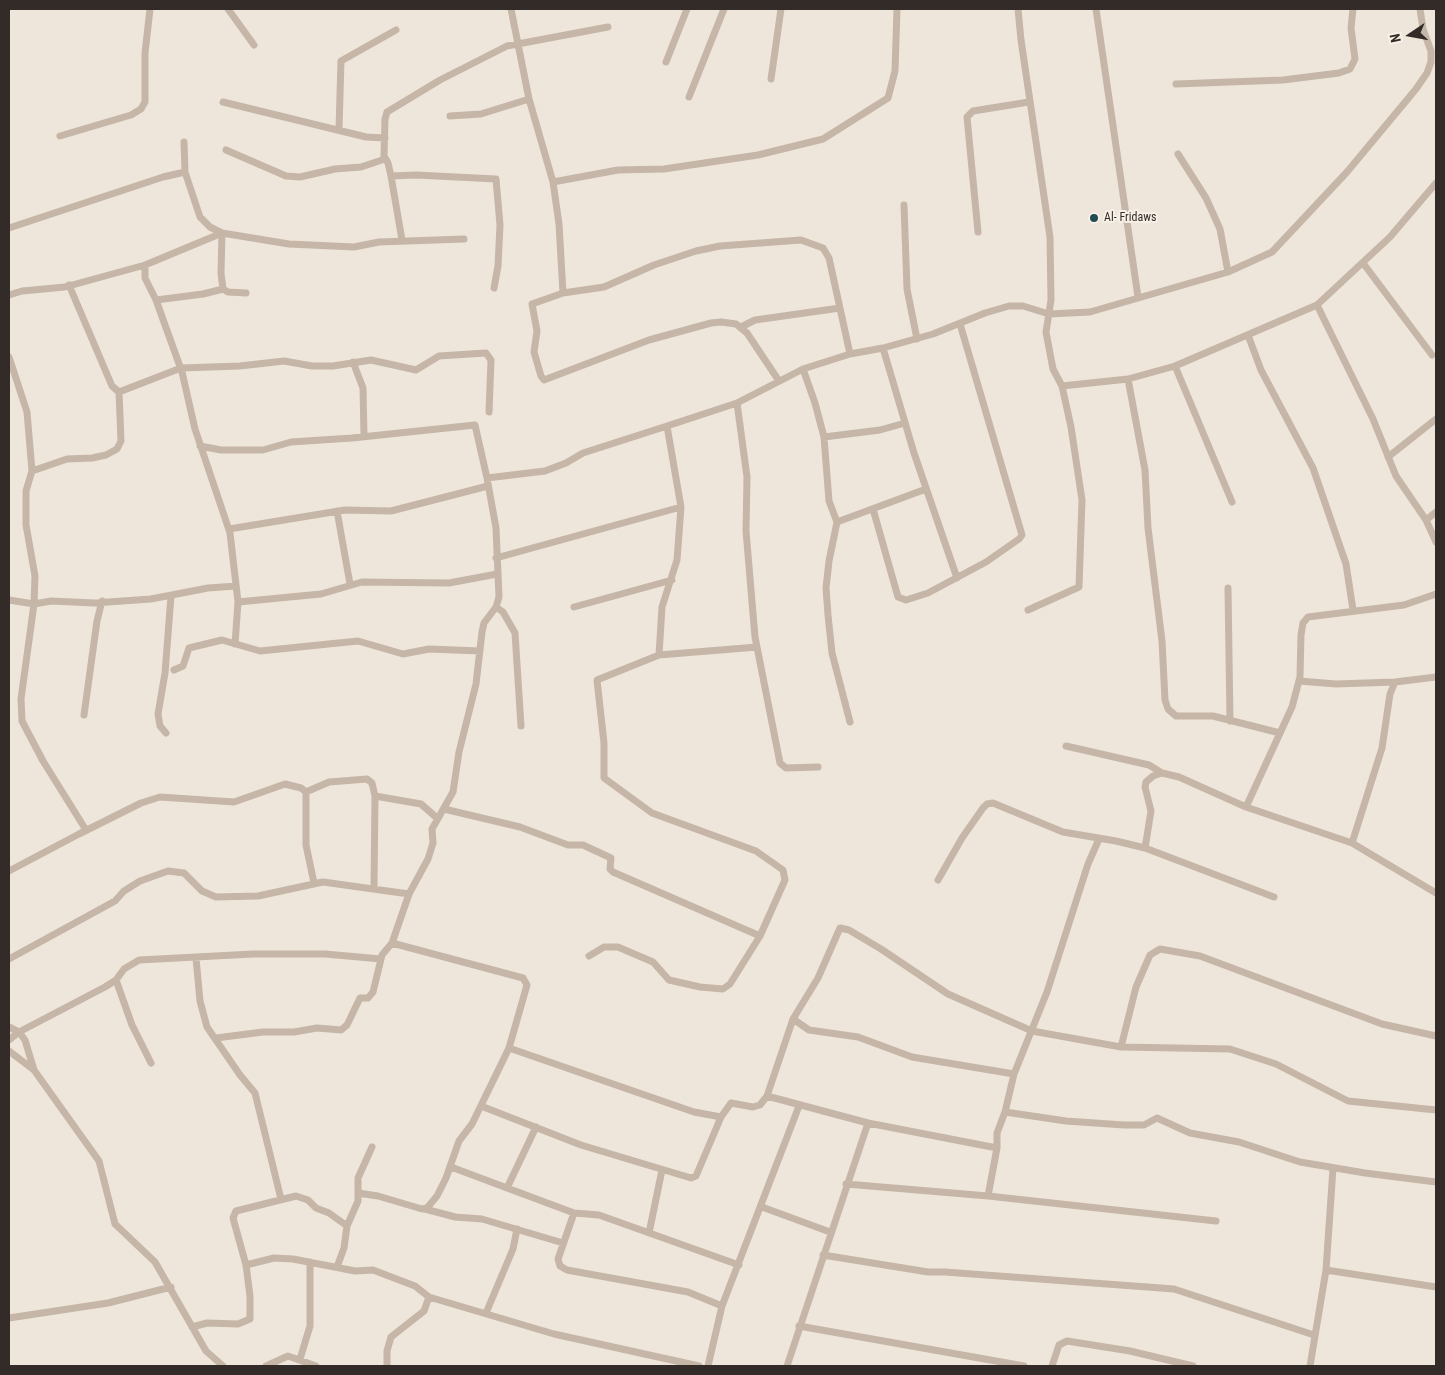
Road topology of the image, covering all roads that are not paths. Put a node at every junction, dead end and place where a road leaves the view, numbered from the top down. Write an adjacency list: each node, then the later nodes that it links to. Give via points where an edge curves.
1 (150, 9): 26 (street, via 145,53 145,102 141,109 131,115)
2 (228, 9): 15 (street)
3 (512, 9): 14 (street)
4 (687, 9): 17 (street)
5 (724, 9): 20 (street)
6 (781, 9): 18 (street)
7 (897, 9): 34 (street, via 895,71 888,98 824,139 758,155 664,169 618,170)
8 (1018, 9): 23 (street)
9 (1096, 9): 51 (street)
10 (1353, 9): 19 (street, via 1351,28 1356,59 1350,69 1283,80)
11 (1420, 9): 16 (street, via 1422,29)
12 (608, 27): 14 (street)
13 (396, 30): 25 (street, via 341,61)
14 (518, 43): 21 (street); 27 (street, via 501,48 387,112)
15 (254, 45)
16 (1434, 60): 44 (street, via 1416,89 1297,228 1272,252)
17 (666, 62)
18 (771, 79)
19 (1176, 84)
20 (689, 97)
21 (529, 99): 24 (street, via 481,114); 34 (street)
22 (223, 102): 25 (street)
23 (1029, 102): 38 (street, via 973,111 967,117); 55 (street, via 1050,237)
24 (450, 116)
25 (339, 129): 27 (street, via 366,137)
26 (60, 136)
27 (385, 138): 31 (street)
28 (184, 142): 32 (street)
29 (226, 150): 31 (street, via 286,176 300,177)
30 (1178, 154): 44 (street, via 1206,198 1220,229)
31 (385, 159): 33 (street)
32 (185, 172): 37 (street); 39 (street, via 200,216 210,227)
33 (391, 176): 40 (street); 46 (street, via 496,179 500,225)
34 (553, 182): 49 (street)
35 (1436, 183): 42 (street)
36 (904, 205): 59 (street, via 907,289)
37 (9, 228)
38 (978, 232)
39 (222, 233): 40 (street, via 319,246 354,247); 43 (street); 47 (street)
40 (402, 240): 41 (street)
41 (464, 240)
42 (1363, 263): 53 (street); 62 (street)
43 (146, 265): 45 (street); 52 (street, via 145,278)
44 (1228, 272): 51 (street)
45 (69, 285): 50 (street); 71 (street, via 112,386)
46 (494, 288)
47 (223, 289): 48 (street); 52 (street)
48 (246, 292)
49 (563, 293): 54 (street, via 604,287 696,251 801,240 823,248 830,258); 57 (street, via 532,304 537,331 534,352 544,380 711,323 730,323)
50 (9, 295)
51 (1138, 298): 55 (street, via 1090,312)
52 (156, 300): 66 (street)
53 (1317, 305): 58 (street); 80 (street, via 1340,348)
54 (840, 308): 57 (street, via 755,320); 61 (street)
55 (1049, 314): 56 (street, via 1023,306 1009,306); 70 (street, via 1046,332 1049,349 1053,369)
56 (960, 324): 59 (street); 96 (street, via 1022,535 1004,550)
57 (741, 327): 69 (street)
58 (1248, 336): 65 (street); 110 (street, via 1261,370 1313,468 1346,564)
59 (917, 339): 60 (street)
60 (883, 348): 61 (street); 75 (street)
61 (850, 354): 67 (street)
62 (1432, 355)
63 (9, 358): 81 (street, via 26,412)
64 (353, 362): 66 (street, via 319,366 284,361); 73 (street, via 371,360 416,370 440,356 486,353 491,360); 77 (street, via 363,388)
65 (1175, 366): 68 (street); 85 (street)
66 (181, 368): 71 (street); 79 (street)
67 (803, 370): 69 (street); 78 (street)
68 (1128, 379): 70 (street); 120 (street, via 1144,470 1168,710 1176,716 1213,716)
69 (779, 381): 72 (street)
70 (1062, 386): 109 (street, via 1082,500 1081,582 1075,590)
71 (119, 392): 81 (street, via 122,441 116,449 106,455 67,459)
72 (737, 403): 76 (street); 112 (street, via 747,477 746,531)
73 (489, 412)
74 (1436, 419): 80 (street)
75 (905, 423): 78 (street, via 880,430); 84 (street)
76 (667, 426): 82 (street, via 584,453 545,471); 86 (street)
77 (364, 436): 79 (street, via 291,442 263,450 221,450); 82 (street, via 475,425)
78 (824, 437): 91 (street, via 828,501)
79 (200, 446): 92 (street)
80 (1388, 457): 90 (street, via 1396,476)
81 (32, 471): 106 (street, via 26,491 26,525 34,576)
82 (487, 478): 83 (street)
83 (488, 486): 88 (street, via 391,511); 94 (street, via 496,528)
84 (926, 489): 87 (street); 96 (street)
85 (1232, 502)
86 (681, 507): 94 (street); 97 (street, via 679,548)
87 (873, 509): 91 (street); 96 (street, via 898,597 906,600 928,593)
88 (337, 511): 92 (street); 98 (street)
89 (1436, 512): 90 (street)
90 (1426, 520): 93 (street)
91 (837, 522): 121 (street, via 826,588 832,653)
92 (229, 529): 99 (street)
93 (1436, 542)
94 (496, 558): 95 (street)
95 (497, 574): 98 (street, via 449,583); 107 (street, via 499,597)
96 (957, 578)
97 (672, 580): 108 (street); 114 (street, via 662,607)
98 (350, 584): 105 (street, via 320,594)
99 (236, 586): 102 (street); 105 (street)
100 (1228, 588): 120 (street)
101 (1436, 594): 110 (street, via 1404,605)
102 (171, 596): 104 (street); 123 (street, via 158,714 160,726)
103 (9, 600): 106 (street)
104 (102, 602): 106 (street); 119 (street)
105 (238, 602): 111 (street)
106 (34, 604): 133 (street, via 21,699 22,721)
107 (496, 607): 113 (street, via 484,623); 122 (street, via 503,612 515,633)
108 (574, 607)
109 (1028, 610)
110 (1352, 610): 117 (street, via 1315,616 1303,623)
111 (235, 644): 113 (street, via 260,651 358,641 403,654 429,649); 115 (street, via 216,640 191,646 186,651 183,666)
112 (757, 647): 114 (street); 126 (street, via 780,764 786,768)
113 (480, 651): 131 (street, via 476,684 458,752 453,792)
114 (659, 655): 144 (street, via 597,680 604,778 652,813 751,848 783,870 785,880)
115 (174, 670)
116 (1436, 677): 118 (street)
117 (1299, 680): 118 (street, via 1336,684); 124 (street, via 1292,707)
118 (1395, 682): 135 (street, via 1390,694 1382,748)
119 (84, 715)
120 (1230, 720): 124 (street)
121 (850, 722)
122 (521, 726)
123 (166, 733)
124 (1280, 733): 130 (street)
125 (1066, 746): 127 (street, via 1149,765)
126 (818, 766)
127 (1162, 773): 130 (street, via 1179,777); 136 (street, via 1146,782 1151,811)
128 (306, 792): 129 (street, via 329,782 367,780 372,783); 133 (street, via 285,784 234,802 160,797); 139 (street, via 306,845)
129 (375, 796): 132 (street, via 421,804); 140 (street)
130 (1246, 807): 135 (street)
131 (444, 809): 132 (street); 144 (street, via 520,827 568,845 583,845 611,858 610,869 613,872)
132 (437, 818): 142 (street, via 432,829 428,859)
133 (86, 830): 137 (street)
134 (1099, 839): 136 (street); 138 (street, via 1062,832 993,803 987,804 962,838); 153 (street)
135 (1352, 843): 141 (street)
136 (1145, 848): 143 (street)
137 (10, 868)
138 (938, 880)
139 (314, 883): 140 (street); 148 (street, via 258,896 216,897 202,892 184,873 162,872 135,884 115,900)
140 (374, 888): 142 (street)
141 (1436, 893)
142 (409, 894): 145 (street)
143 (1274, 897)
144 (760, 936): 146 (street, via 730,984 723,989 669,980 653,962 618,947 604,946)
145 (392, 943): 149 (street); 159 (street, via 523,978 527,985)
146 (589, 956)
147 (196, 958): 149 (street, via 294,954); 150 (street, via 139,960 124,968); 156 (street, via 205,1022)
148 (9, 959)
149 (381, 959): 156 (street, via 373,992 368,998 360,998 344,1029 317,1028)
150 (116, 980): 154 (street); 161 (street)
151 (793, 1019): 153 (street, via 818,978 840,928 882,949 948,994); 163 (street, via 809,1030 858,1037 912,1057); 164 (street)
152 (9, 1027): 154 (street)
153 (1032, 1031): 158 (street); 163 (street)
154 (19, 1032): 157 (street); 162 (street, via 25,1040)
155 (1436, 1036): 158 (street, via 1382,1024 1200,956 1160,949 1150,955 1136,987)
156 (216, 1038): 182 (street, via 255,1093)
157 (9, 1040)
158 (1121, 1047): 167 (street, via 1230,1049 1276,1064 1348,1101)
159 (509, 1048): 165 (street); 169 (street, via 694,1112)
160 (9, 1051): 162 (street)
161 (151, 1063)
162 (34, 1070): 199 (street, via 99,1161 115,1224 150,1256)
163 (1014, 1074): 168 (street)
164 (767, 1096): 166 (street); 169 (street, via 760,1105 753,1107 731,1103)
165 (482, 1106): 171 (street); 174 (street, via 459,1141)
166 (799, 1106): 170 (street); 183 (street)
167 (1436, 1110)
168 (1005, 1112): 173 (street, via 997,1133); 175 (street, via 1124,1125 1144,1125 1157,1118 1190,1133 1239,1142 1282,1158)
169 (721, 1117): 176 (street, via 694,1178)
170 (868, 1123): 173 (street); 178 (street)
171 (536, 1127): 176 (street, via 580,1145); 179 (street)
172 (372, 1147): 180 (street, via 358,1178)
173 (997, 1148): 181 (street)
174 (451, 1167): 179 (street); 184 (street, via 440,1192)
175 (1333, 1168): 177 (street); 197 (street)
176 (662, 1170): 190 (street)
177 (1436, 1182)
178 (846, 1184): 181 (street); 189 (street)
179 (507, 1188): 185 (street)
180 (358, 1193): 184 (street); 187 (street, via 358,1201)
181 (988, 1196): 186 (street)
182 (281, 1199): 187 (street, via 302,1197); 194 (street, via 241,1208 234,1214 235,1231)
183 (762, 1207): 189 (street); 195 (street)
184 (425, 1209): 188 (street)
185 (574, 1213): 190 (street, via 599,1215); 191 (street)
186 (1216, 1221)
187 (347, 1226): 196 (street)
188 (517, 1229): 191 (street); 202 (street, via 514,1249)
189 (830, 1232): 192 (street)
190 (649, 1233): 195 (street)
191 (563, 1243): 201 (street, via 558,1259 560,1266 567,1270 688,1292)
192 (823, 1254): 204 (street); 206 (street, via 928,1272 1174,1289)
193 (310, 1262): 194 (street, via 274,1258); 196 (street); 207 (street, via 310,1326)
194 (246, 1265): 205 (street, via 249,1322 207,1323)
195 (740, 1265): 201 (street)
196 (337, 1267): 200 (street, via 373,1270 409,1282)
197 (1326, 1270): 198 (street); 206 (street)
198 (1436, 1287)
199 (171, 1288): 203 (street, via 108,1303); 205 (street)
200 (429, 1297): 202 (street); 211 (street, via 424,1311 391,1336)
201 (722, 1306): 213 (street)
202 (486, 1313): 212 (street, via 554,1334)
203 (9, 1318)
204 (799, 1326): 214 (street); 215 (street)
205 (192, 1327): 208 (street, via 206,1351)
206 (1314, 1335): 218 (street)
207 (300, 1359): 209 (street, via 288,1356); 210 (street)
208 (223, 1366)
209 (266, 1366)
210 (316, 1366)
211 (387, 1366)
212 (699, 1366)
213 (708, 1366)
214 (787, 1366)
215 (1024, 1366)
216 (1052, 1366): 217 (street, via 1059,1345 1067,1341 1130,1351)
217 (1192, 1366)
218 (1310, 1366)

